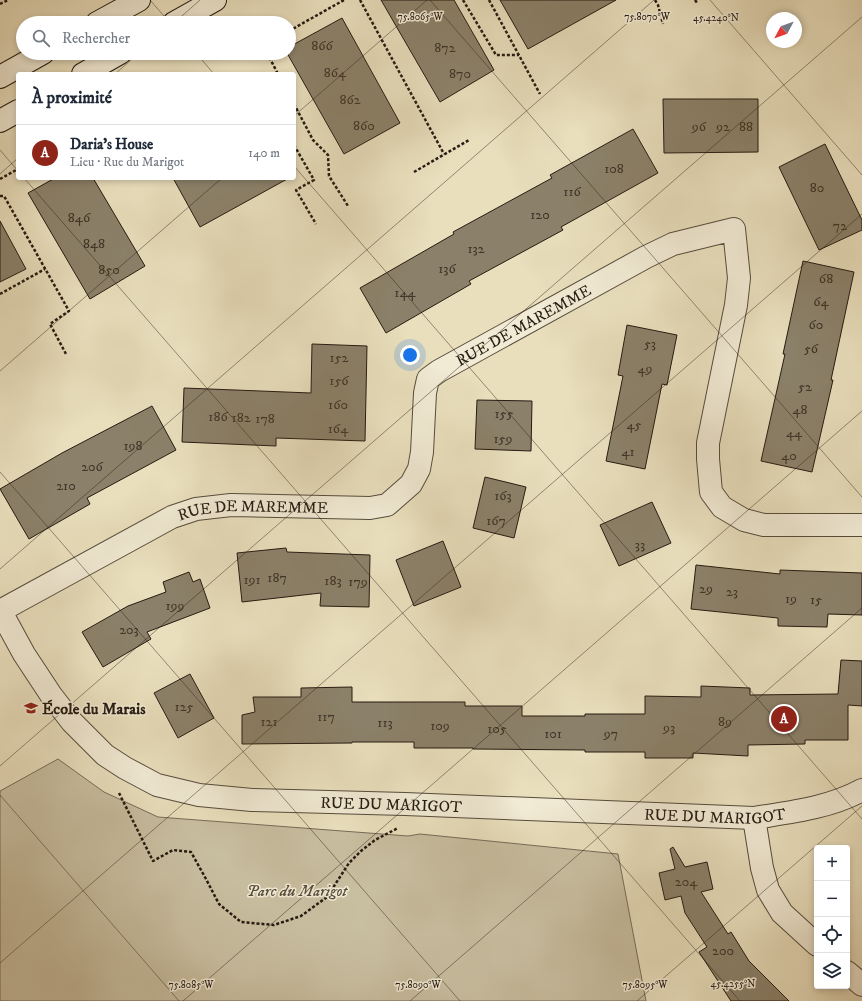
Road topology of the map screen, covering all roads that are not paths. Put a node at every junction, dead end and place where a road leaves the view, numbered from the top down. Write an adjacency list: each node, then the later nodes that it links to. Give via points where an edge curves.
1 (138, 0): 3 (street)
2 (215, 0): 4 (street)
3 (109, 16)
4 (186, 16)
5 (30, 60): 8 (street)
6 (108, 60): 7 (street)
7 (87, 72)
8 (0, 77)
9 (16, 112): 10 (street)
10 (0, 121)
11 (862, 525): 12 (street, RUE DE MAREMME, via 764,525 744,520 722,507 711,492 708,443 736,305 739,278 734,229 674,244 428,379 419,469 411,484 387,505 370,508 231,505 196,509 172,517)
12 (0, 610): 14 (street, RUE DU MARIGOT, via 47,690 72,722 105,755 157,785 199,795 252,800)
13 (862, 790): 14 (street, RUE DU MARIGOT, via 808,810)
14 (754, 818): 15 (street, via 768,890 782,913)
15 (814, 943)
16 (850, 975): 17 (street)
17 (862, 985)

